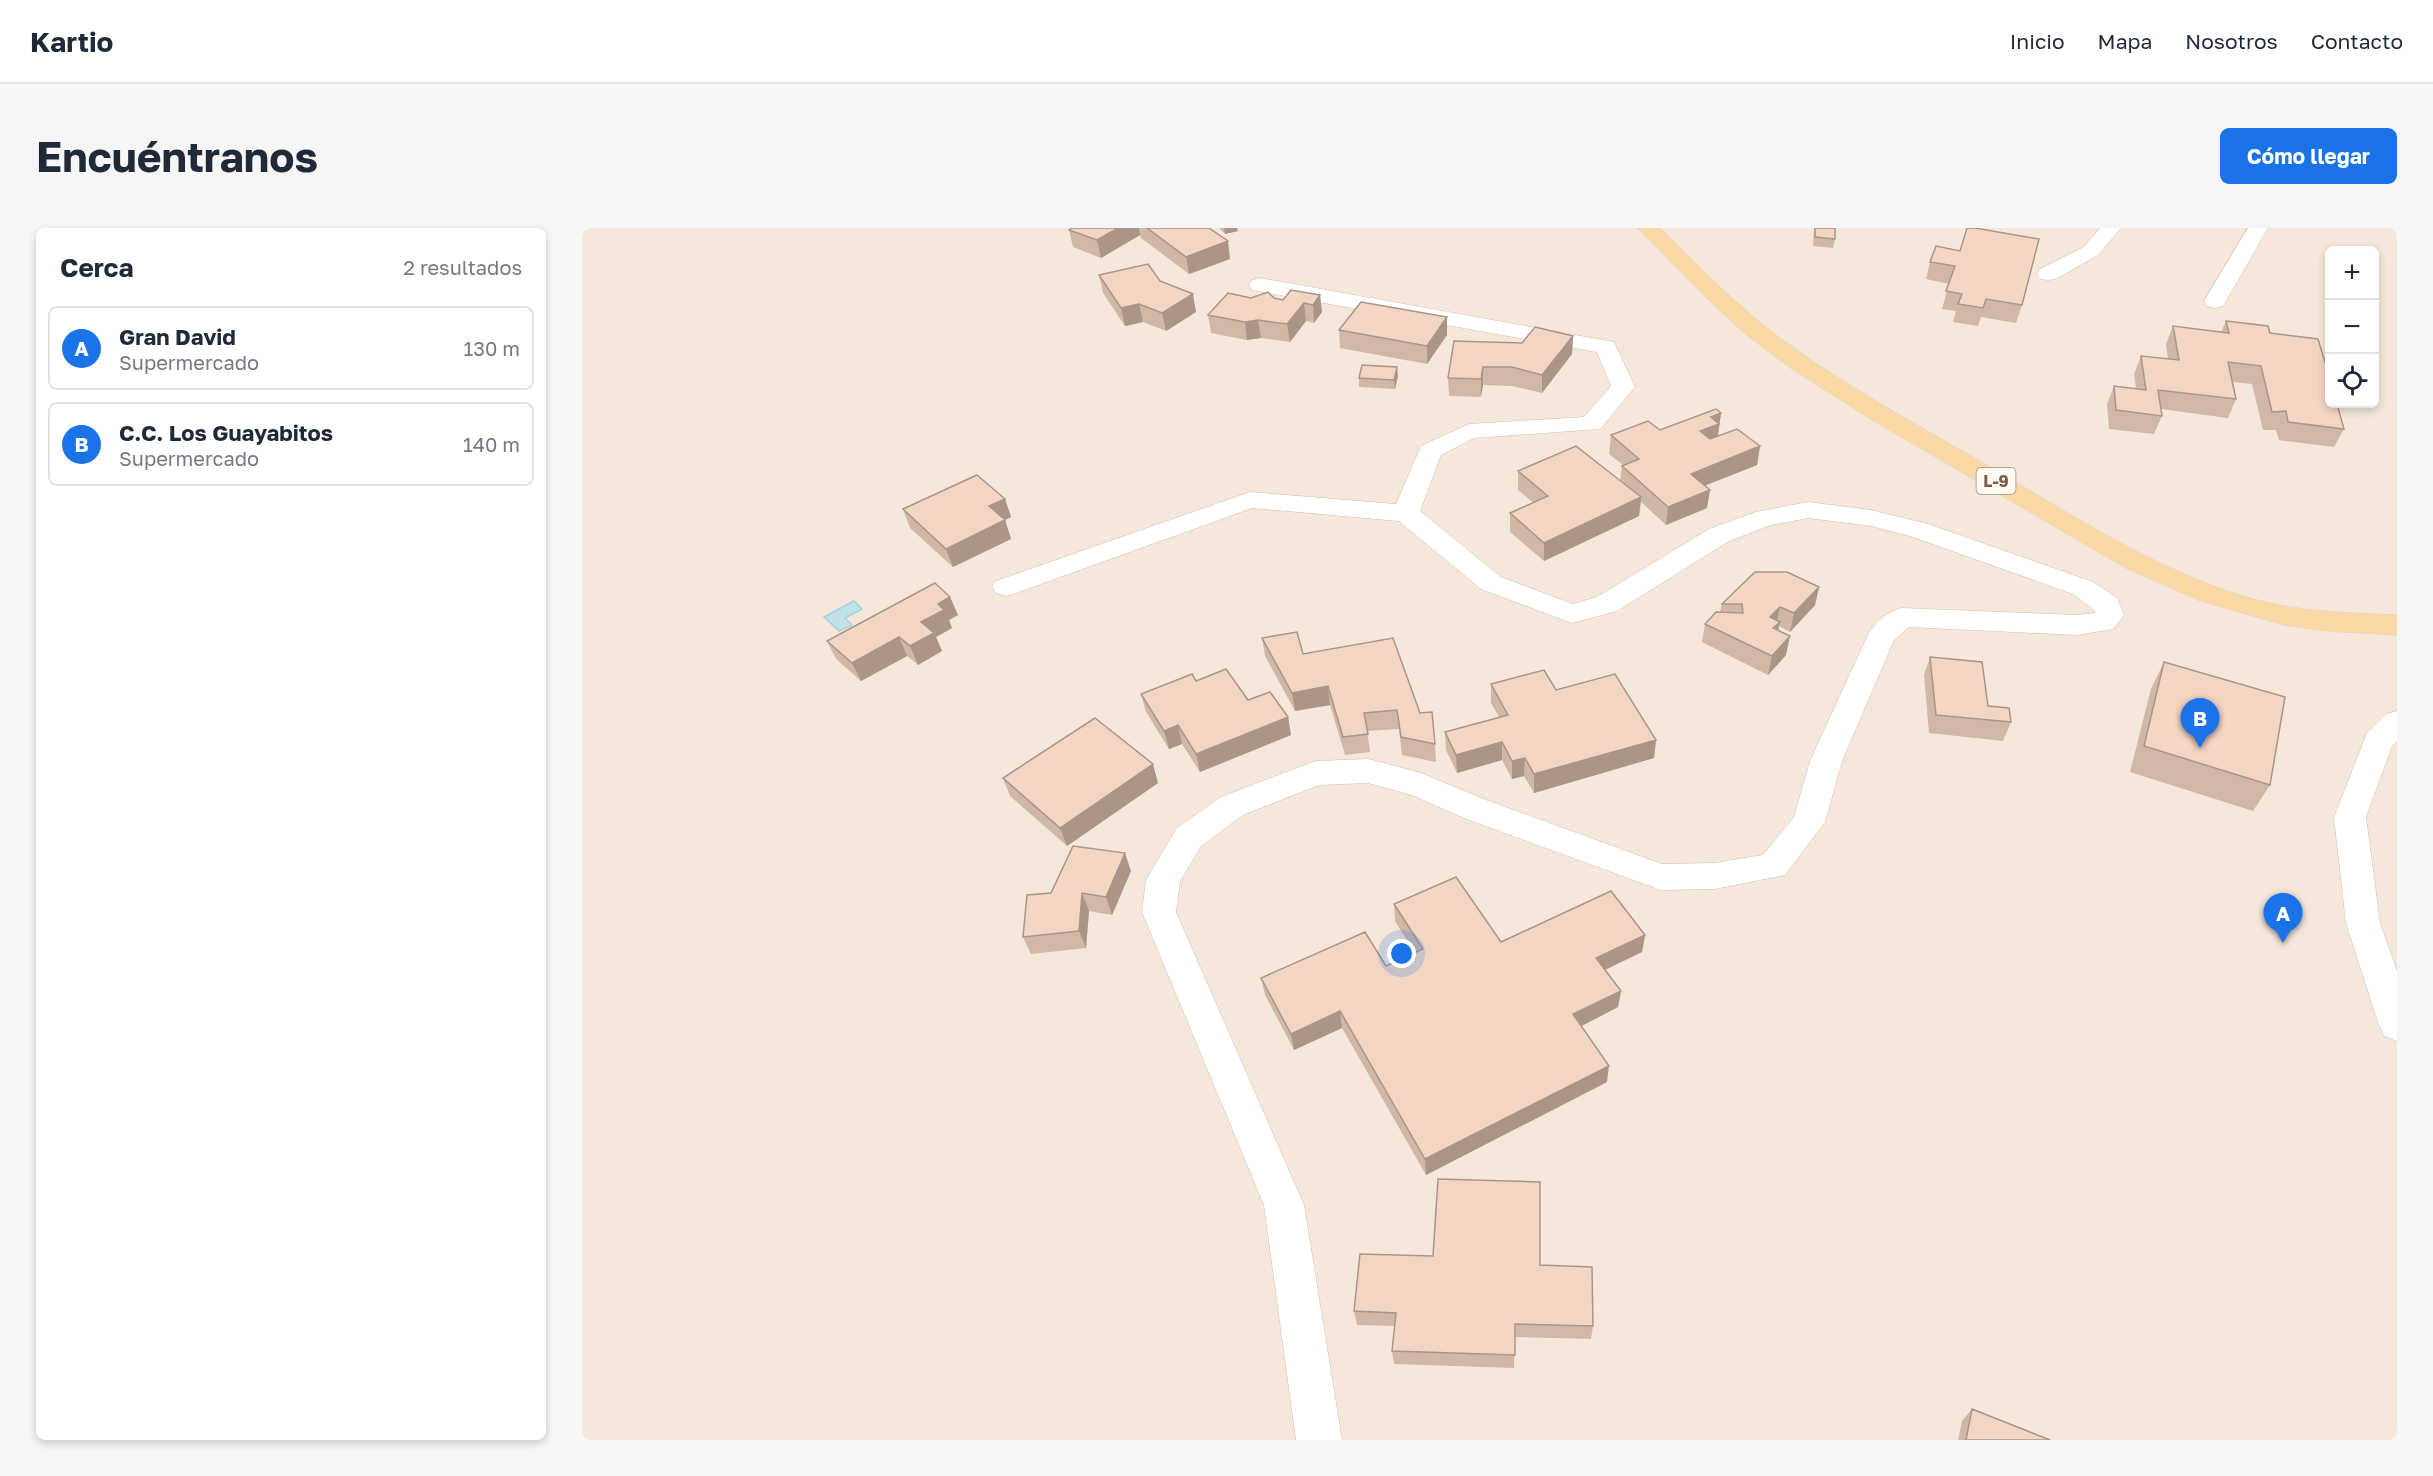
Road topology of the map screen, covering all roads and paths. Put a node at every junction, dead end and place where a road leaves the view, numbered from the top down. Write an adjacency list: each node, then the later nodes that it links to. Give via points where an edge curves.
1 (1648, 228): 9 (main road, L-9, via 1746,321 1800,363 1880,414 2115,549 2169,577 2285,617)
2 (2111, 228): 4 (street, via 2091,251)
3 (2258, 228): 6 (street)
4 (2048, 274)
5 (1260, 285): 7 (street, via 1606,347 1623,387 1591,424 1468,431 1430,451)
6 (2215, 301)
7 (1406, 513): 8 (street, via 1250,500); 12 (street, via 1491,582 1572,614 1607,604 1719,535 1765,518 1808,510 1871,518 1919,530 2083,588 2107,605 2110,615 2103,621 2077,625 1902,617 1882,635 1826,761 1809,822 1773,866 1715,876 1660,877 1421,785 1368,771 1316,773 1232,806 1189,837 1163,880 1159,912 1284,1205)
8 (1006, 587)
9 (2397, 625)
10 (2397, 722): 11 (street, via 2378,741 2350,817 2363,923)
11 (2397, 1025)
12 (1319, 1440)

